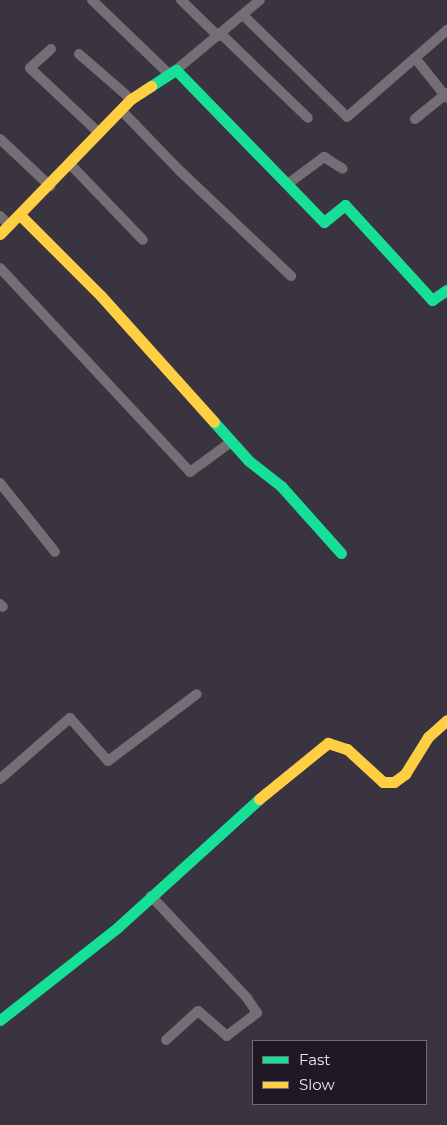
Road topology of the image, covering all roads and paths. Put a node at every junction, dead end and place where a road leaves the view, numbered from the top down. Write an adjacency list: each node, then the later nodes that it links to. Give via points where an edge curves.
1 (92, 0): 10 (street)
2 (181, 0): 6 (street)
3 (254, 2): 4 (street)
4 (244, 16): 6 (street); 9 (street, via 347,117)
5 (447, 30): 9 (street)
6 (219, 34): 10 (street); 14 (street)
7 (51, 50): 16 (street, via 30,68)
8 (79, 54): 12 (street)
9 (415, 58): 11 (street)
10 (173, 73): 12 (street); 20 (street)
11 (446, 96): 15 (street)
12 (131, 98): 13 (street)
13 (121, 110): 16 (street); 28 (street)
14 (308, 118)
15 (415, 119)
16 (99, 132): 18 (street)
17 (0, 139): 21 (street)
18 (70, 164): 21 (street); 26 (street)
19 (343, 169): 20 (street, via 324,157)
20 (289, 184): 29 (street, via 324,222 345,205 351,208 432,300)
21 (50, 186): 23 (street)
22 (0, 216): 24 (street)
23 (21, 216): 24 (street); 30 (street, via 101,296)
24 (10, 226): 25 (street)
25 (0, 234)
26 (143, 240)
27 (0, 268): 30 (street, via 190,472)
28 (291, 276)
29 (447, 290)
30 (231, 442): 33 (street, via 281,486)
31 (0, 483): 32 (street)
32 (55, 552)
33 (341, 553)
34 (196, 694): 36 (street, via 108,761 70,718)
35 (447, 720): 37 (street, via 428,737 404,774 394,782 383,782 347,748 328,743 226,826)
36 (0, 779)
37 (151, 896): 38 (street, via 60,975); 39 (street, via 247,998 257,1013 227,1036 198,1011)
38 (0, 1020)
39 (166, 1040)

